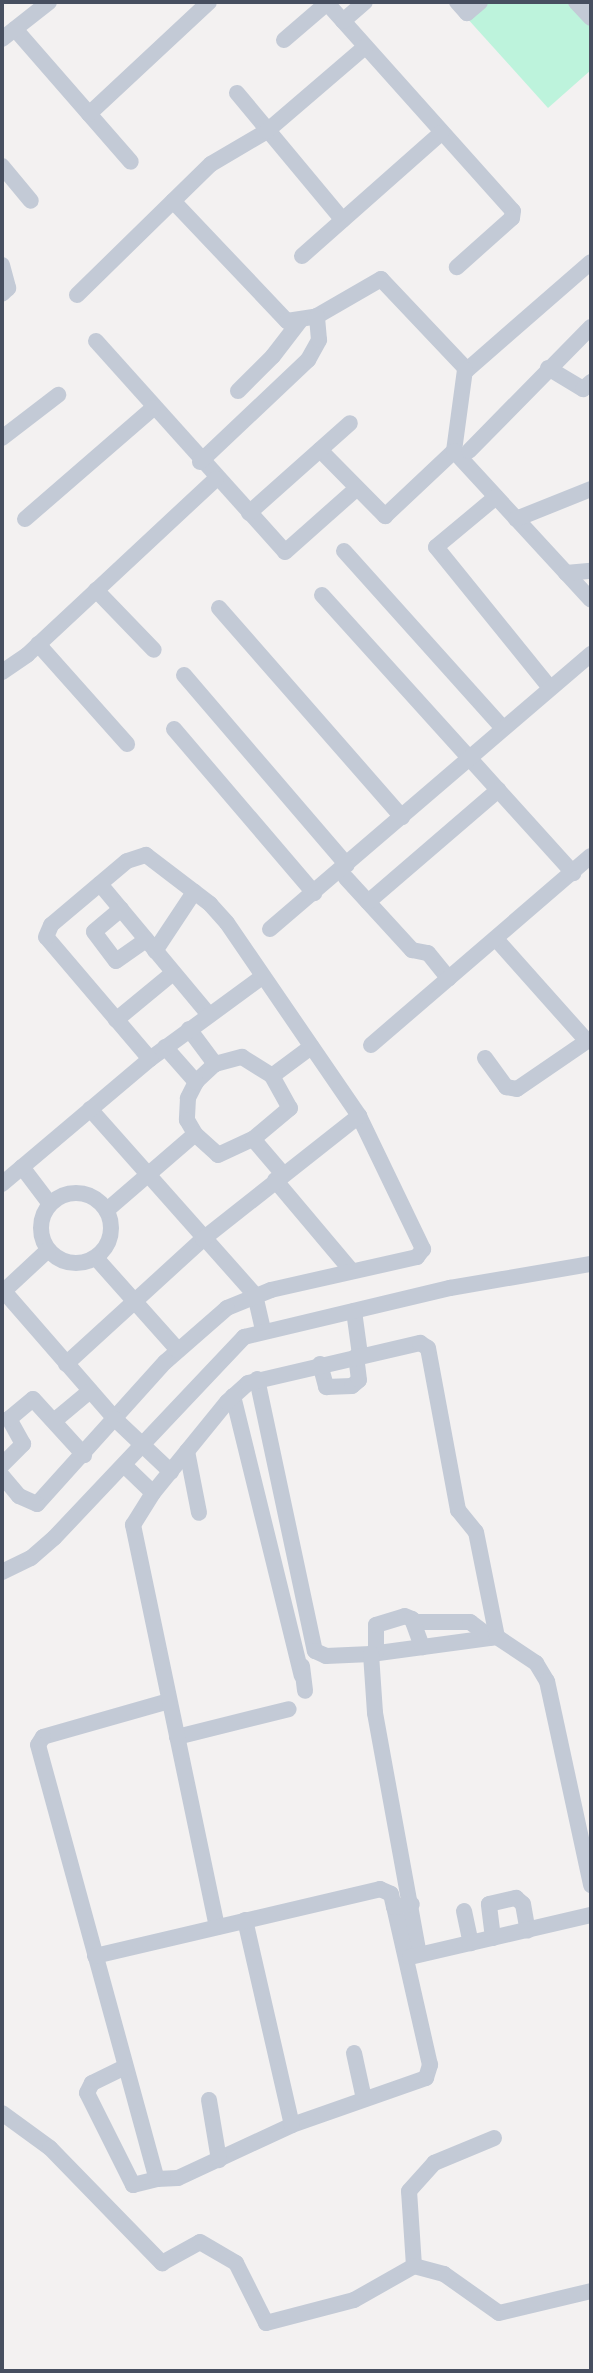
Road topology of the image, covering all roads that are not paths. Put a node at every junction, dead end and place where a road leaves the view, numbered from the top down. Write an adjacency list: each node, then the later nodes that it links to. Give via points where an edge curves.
1 (49, 2): 10 (street)
2 (209, 2): 15 (street)
3 (327, 2): 9 (street); 12 (street)
4 (365, 2): 9 (street)
5 (457, 2): 6 (street, via 467,13)
6 (480, 2)
7 (576, 2): 8 (street)
8 (591, 18)
9 (343, 21): 13 (street)
10 (15, 29): 11 (street); 15 (street)
11 (2, 39)
12 (284, 40)
13 (365, 47): 16 (street); 17 (street)
14 (237, 93): 16 (street)
15 (89, 114): 18 (street)
16 (267, 131): 21 (street, via 211,164); 22 (street)
17 (441, 133): 22 (street); 26 (street, via 515,214)
18 (131, 162)
19 (2, 166): 20 (street)
20 (31, 201)
21 (173, 201): 28 (street); 30 (street, via 282,318)
22 (343, 219): 23 (street)
23 (302, 256)
24 (591, 262): 34 (street)
25 (2, 265): 27 (street, via 8,288)
26 (457, 267)
27 (2, 294)
28 (77, 295)
29 (317, 316): 30 (street); 34 (street, via 382,279); 43 (street, via 319,340 308,360)
30 (300, 321): 36 (street, via 274,356)
31 (591, 327): 33 (street)
32 (96, 341): 38 (street)
33 (548, 368): 35 (street, via 583,389); 42 (street)
34 (465, 370): 42 (street)
35 (591, 382)
36 (237, 391)
37 (58, 395): 40 (street)
38 (153, 408): 43 (street); 49 (street)
39 (350, 423): 41 (street)
40 (2, 438)
41 (320, 450): 45 (street); 48 (street)
42 (462, 451): 45 (street, via 383,517); 47 (street)
43 (200, 461): 44 (street)
44 (216, 479): 48 (street); 54 (street)
45 (356, 489): 48 (street, via 288,553)
46 (591, 489): 50 (street)
47 (496, 497): 50 (street); 63 (street, via 436,547)
48 (249, 513)
49 (25, 519)
50 (516, 519): 53 (street)
51 (344, 551): 64 (street)
52 (591, 571): 53 (street)
53 (566, 573): 56 (street)
54 (96, 590): 58 (street); 59 (street)
55 (322, 594): 67 (street)
56 (591, 600)
57 (219, 608): 69 (street)
58 (38, 644): 61 (street); 66 (street)
59 (154, 650)
60 (591, 654): 63 (street)
61 (2, 672)
62 (184, 675): 71 (street)
63 (550, 688): 64 (street)
64 (503, 727): 67 (street)
65 (174, 729): 75 (street)
66 (127, 744)
67 (468, 758): 68 (street); 69 (street)
68 (499, 790): 72 (street); 76 (street)
69 (402, 817): 71 (street)
70 (591, 856): 72 (street)
71 (347, 871): 75 (street); 76 (street)
72 (572, 873): 79 (street)
73 (100, 884): 74 (street, via 127,861 146,855); 77 (street); 85 (street, via 51,925 46,937)
74 (194, 891): 80 (street); 82 (street, via 227,923)
75 (314, 893): 78 (street)
76 (368, 902): 83 (street, via 412,950 428,953)
77 (121, 909): 80 (street); 80 (street, via 94,932 116,961)
78 (270, 929)
79 (496, 939): 83 (street); 87 (street)
80 (150, 945): 81 (street)
81 (173, 972): 84 (street); 85 (street)
82 (262, 977): 84 (street); 90 (street)
83 (449, 979): 88 (street)
84 (209, 1016): 86 (street)
85 (116, 1020): 92 (street)
86 (189, 1029): 89 (street); 93 (street)
87 (589, 1040): 91 (street, via 517,1089 506,1087)
88 (371, 1045)
89 (165, 1047): 92 (street); 95 (street)
90 (311, 1047): 94 (street); 97 (street)
91 (485, 1058)
92 (150, 1059): 96 (street)
93 (215, 1064): 94 (street, via 242,1057); 95 (street)
94 (272, 1076): 99 (street, via 290,1108)
95 (196, 1082): 98 (street, via 186,1113)
96 (90, 1109): 100 (street); 101 (street)
97 (359, 1116): 102 (street); 110 (street, via 423,1252)
98 (195, 1134): 99 (street, via 218,1154); 101 (street)
99 (253, 1139): 102 (street)
100 (22, 1167): 103 (street); 104 (street)
101 (147, 1175): 105 (street); 106 (street)
102 (279, 1177): 106 (street); 110 (street)
103 (2, 1184)
104 (50, 1204): 105 (street, via 70,1193 82,1193); 107 (street, via 41,1222)
105 (107, 1210): 108 (street, via 110,1239)
106 (203, 1239): 112 (street); 113 (street)
107 (48, 1250): 108 (street, via 65,1262); 111 (street)
108 (96, 1258): 113 (street)
109 (591, 1264): 114 (street, via 450,1288)
110 (350, 1269): 112 (street)
111 (3, 1290): 118 (street)
112 (255, 1295): 115 (street); 116 (street, via 227,1308)
113 (135, 1301): 116 (street); 118 (street)
114 (354, 1311): 115 (street); 117 (street)
115 (263, 1330): 125 (street, via 233,1344)
116 (178, 1350): 123 (street)
117 (358, 1356): 119 (street); 119 (street, via 359,1380 352,1386 326,1387); 136 (street, via 420,1343 428,1348 458,1510 476,1532)
118 (66, 1364): 121 (street)
119 (320, 1364): 120 (street)
120 (257, 1379): 122 (street); 138 (street)
121 (90, 1391): 123 (street); 124 (street)
122 (233, 1396): 126 (street); 138 (street, via 304,1684 303,1664)
123 (114, 1419): 125 (street); 127 (street)
124 (54, 1421): 127 (street); 128 (street, via 36,1400 30,1400 9,1421 23,1444)
125 (142, 1447): 129 (street); 130 (street)
126 (187, 1451): 130 (street); 133 (street)
127 (84, 1455): 131 (street, via 37,1504 19,1496)
128 (2, 1465)
129 (124, 1465): 132 (street); 134 (street, via 31,1558)
130 (171, 1472): 132 (street)
131 (2, 1476)
132 (153, 1493): 140 (street, via 138,1512 134,1537)
133 (199, 1513)
134 (2, 1572)
135 (413, 1622): 136 (street, via 470,1622); 137 (street); 139 (street, via 405,1616 379,1622)
136 (494, 1638): 137 (street); 143 (street, via 536,1663 547,1681)
137 (422, 1647): 139 (street)
138 (315, 1651): 139 (street, via 326,1656)
139 (374, 1654): 144 (street, via 374,1713)
140 (169, 1702): 142 (street); 153 (street, via 39,1740)
141 (289, 1709): 142 (street)
142 (177, 1737): 149 (street)
143 (591, 1885)
144 (412, 1904): 145 (street); 154 (street)
145 (394, 1907): 148 (street, via 391,1894 380,1889); 154 (street)
146 (464, 1911): 152 (street)
147 (591, 1915): 150 (street)
148 (245, 1920): 149 (street); 160 (street)
149 (217, 1927): 153 (street)
150 (528, 1931): 151 (street); 151 (street, via 523,1904 516,1898 489,1904)
151 (493, 1938): 152 (street)
152 (471, 1943): 154 (street)
153 (95, 1956): 156 (street)
154 (412, 1956): 157 (street, via 429,2074)
155 (354, 2053): 157 (street)
156 (125, 2067): 163 (street); 163 (street, via 92,2084 87,2093 134,2185)
157 (364, 2099): 160 (street)
158 (209, 2100): 162 (street)
159 (2, 2113): 164 (street, via 50,2148 162,2263 200,2242 236,2263 266,2323 354,2300)
160 (292, 2125): 162 (street)
161 (494, 2138): 164 (street, via 434,2162 410,2190)
162 (219, 2160): 163 (street, via 178,2178)
163 (157, 2179)
164 (414, 2266): 165 (street, via 444,2274 499,2313)
165 (591, 2291)

